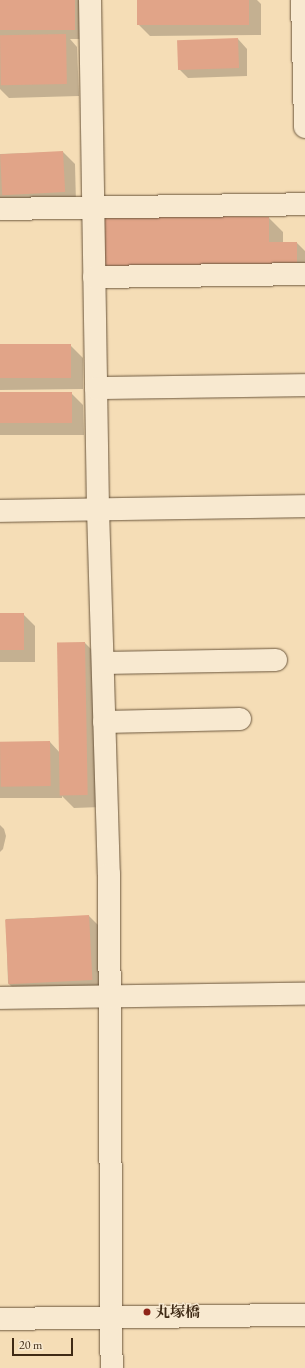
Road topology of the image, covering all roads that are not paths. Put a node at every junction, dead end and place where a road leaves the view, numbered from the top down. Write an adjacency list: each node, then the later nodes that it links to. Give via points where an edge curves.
1 (90, 0): 5 (street)
2 (302, 0): 3 (street)
3 (305, 127)
4 (305, 204): 5 (street)
5 (93, 207): 6 (street); 8 (street)
6 (0, 209)
7 (305, 274): 8 (street)
8 (94, 277): 10 (street)
9 (305, 385): 10 (street)
10 (96, 388): 12 (street)
11 (305, 506): 12 (street)
12 (98, 509): 13 (street); 15 (street)
13 (0, 511)
14 (276, 660): 15 (street)
15 (103, 663): 17 (street)
16 (240, 719): 17 (street)
17 (104, 722): 19 (street)
18 (305, 994): 19 (street)
19 (109, 997): 20 (street); 22 (street)
20 (0, 998)
21 (305, 1315): 22 (street)
22 (112, 1318): 23 (street); 24 (street)
23 (0, 1319)
24 (112, 1368)

